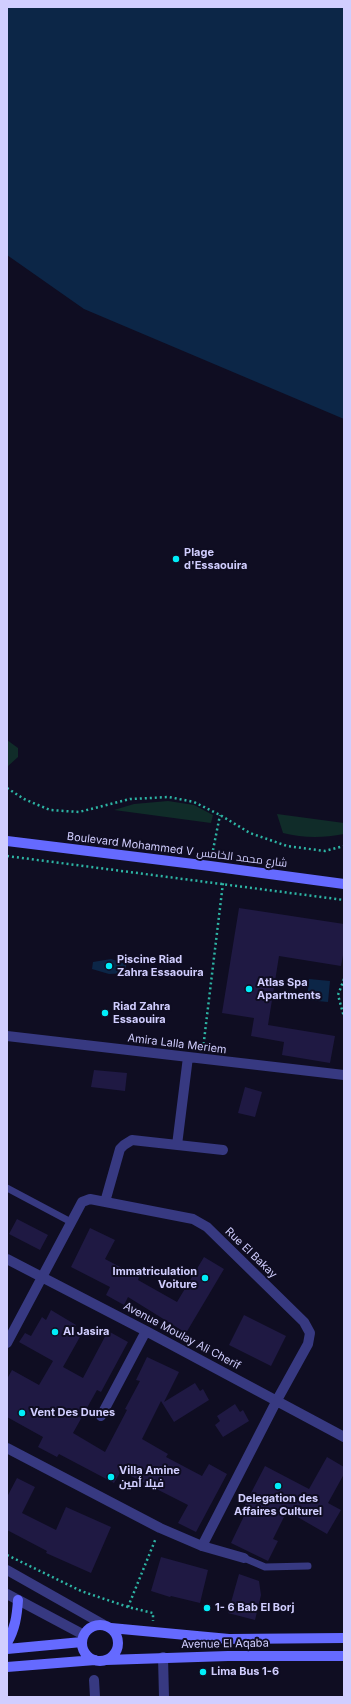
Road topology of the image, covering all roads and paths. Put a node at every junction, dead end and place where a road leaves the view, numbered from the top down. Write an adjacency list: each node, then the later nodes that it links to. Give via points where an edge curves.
1 (7, 788): 2 (path, via 24,799 50,810 79,812 130,798 168,797 194,802)
2 (220, 815): 4 (path, via 250,833 287,846 325,851); 6 (path)
3 (7, 841): 6 (main road, Boulevard Mohammed V شارع محمد الخامس)
4 (344, 846)
5 (7, 856): 8 (path)
6 (210, 866): 7 (main road, Boulevard Mohammed V شارع محمد الخامس); 8 (path)
7 (225, 868): 9 (path); 10 (main road, Boulevard Mohammed V شارع محمد الخامس)
8 (208, 882): 9 (path)
9 (223, 884): 11 (path); 16 (path)
10 (344, 884)
11 (344, 900)
12 (344, 980): 13 (path, via 338,995)
13 (344, 1018)
14 (7, 1036): 15 (street, Amira Lalla Meriem)
15 (188, 1057): 16 (street, Amira Lalla Meriem); 18 (street)
16 (202, 1059): 17 (street, Amira Lalla Meriem)
17 (344, 1075)
18 (177, 1145): 19 (street); 21 (street, via 132,1140 124,1144 120,1149)
19 (223, 1150)
20 (7, 1188): 22 (lane)
21 (105, 1202): 22 (street, Rue El Bakay, via 90,1199 82,1202); 27 (street, Rue El Bakay, via 193,1220 207,1227 304,1322 310,1332 308,1344)
22 (71, 1222): 24 (street, Rue El Bakay)
23 (7, 1259): 24 (street, Avenue Moulay Ali Cherif)
24 (42, 1278): 25 (street, Avenue Moulay Ali Cherif); 26 (street, Rue El Bakay)
25 (146, 1331): 27 (street, Avenue Moulay Ali Cherif); 28 (street)
26 (7, 1343)
27 (277, 1400): 29 (street, Avenue Moulay Ali Cherif); 32 (street, Rue El Bakay)
28 (101, 1416)
29 (344, 1437)
30 (7, 1448): 31 (street)
31 (160, 1528): 32 (street); 39 (path)
32 (202, 1546): 34 (street)
33 (7, 1555): 39 (path, via 81,1591)
34 (244, 1558): 35 (lane, via 265,1567)
35 (308, 1566)
36 (7, 1570): 41 (street)
37 (7, 1594): 38 (street)
38 (18, 1600): 43 (street); 44 (main road, via 14,1630)
39 (128, 1607): 40 (path)
40 (153, 1612)
41 (108, 1627): 42 (main road, Avenue El Aqaba, via 229,1638); 43 (main road, via 91,1628); 49 (main road, via 115,1632 118,1643 115,1654)
42 (344, 1638)
43 (83, 1639): 45 (main road); 48 (main road, via 86,1653)
44 (7, 1643)
45 (7, 1649)
46 (344, 1656): 47 (main road, Avenue El Aqaba)
47 (163, 1657): 49 (main road, Avenue El Aqaba); 53 (street)
48 (95, 1660): 49 (main road); 50 (main road)
49 (106, 1660)
50 (7, 1667)
51 (94, 1680): 52 (street)
52 (95, 1697)
53 (164, 1697)

